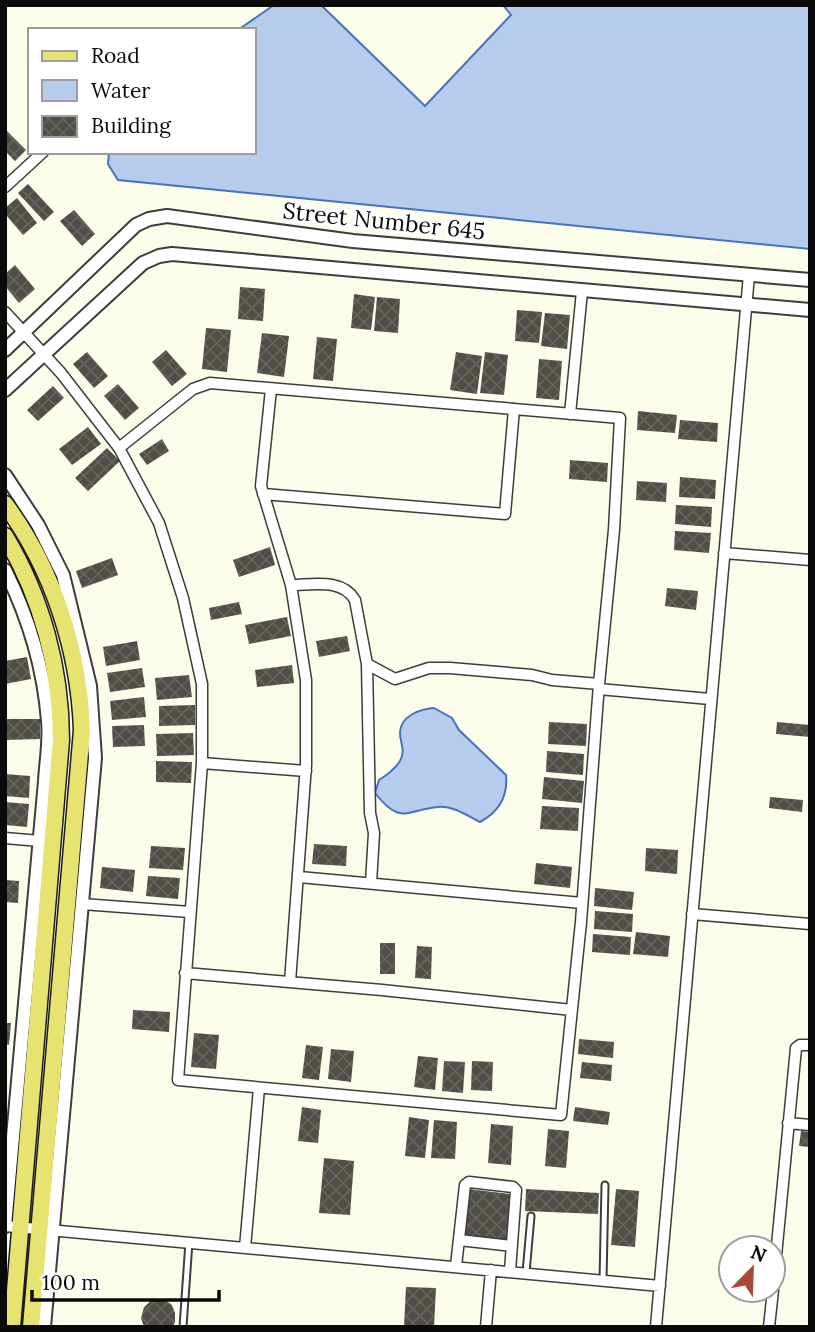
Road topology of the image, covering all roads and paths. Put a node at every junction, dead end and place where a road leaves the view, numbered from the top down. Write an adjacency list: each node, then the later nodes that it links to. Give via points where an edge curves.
1 (41, 154): 2 (street)
2 (5, 187)
3 (749, 275): 4 (street, Street Number 645); 6 (street); 9 (street, Street Number 645, via 353,241 167,216 136,225)
4 (810, 280)
5 (582, 291): 6 (street, Street Number 645); 9 (street, Street Number 645, via 173,254 143,263); 14 (street)
6 (746, 305): 7 (street, Street Number 645); 20 (street)
7 (810, 310)
8 (5, 312): 9 (street)
9 (33, 342): 10 (street, Street Number 645); 12 (street, Street Number 645); 15 (street)
10 (5, 351)
11 (271, 389): 13 (street); 15 (street, via 202,385); 17 (street)
12 (5, 390)
13 (514, 409): 14 (street); 17 (street, via 505,514)
14 (570, 414): 25 (street, via 622,421)
15 (120, 448): 27 (street, via 159,523 183,598 202,684)
16 (5, 475): 34 (street, via 63,575 90,686 95,758)
17 (263, 494): 23 (street)
18 (5, 503): 48 (main road, via 36,553 55,598 76,668 81,710)
19 (5, 536): 47 (main road, via 43,621 61,720 51,884)
20 (724, 553): 21 (street); 26 (street)
21 (810, 560)
22 (5, 569): 30 (street, via 31,636 47,714)
23 (291, 585): 24 (street, via 334,585 350,592); 28 (street, via 306,680)
24 (367, 664): 25 (street, via 395,678 450,667); 32 (street, via 374,839)
25 (599, 687): 26 (street); 33 (street)
26 (710, 699): 36 (street)
27 (202, 764): 28 (street); 35 (street)
28 (306, 771): 31 (street)
29 (5, 838): 30 (street)
30 (40, 841): 47 (street)
31 (299, 877): 32 (street); 39 (street)
32 (371, 883): 33 (street)
33 (582, 903): 40 (street)
34 (82, 904): 35 (street); 48 (street)
35 (190, 912): 38 (street)
36 (692, 914): 37 (street); 59 (street)
37 (810, 924)
38 (185, 973): 39 (street); 42 (street, via 178,1080)
39 (290, 982): 40 (street)
40 (572, 1010): 42 (street, via 560,1115)
41 (810, 1045): 43 (street, via 796,1048)
42 (259, 1088): 53 (street)
43 (788, 1123): 44 (street); 49 (street)
44 (810, 1125)
45 (605, 1185): 58 (lane)
46 (531, 1216): 57 (lane)
47 (10, 1226): 48 (street); 61 (main road)
48 (46, 1229): 51 (street); 62 (main road); 63 (street)
49 (778, 1234)
50 (459, 1240): 52 (street); 52 (street, via 469,1182 515,1188); 54 (street)
51 (190, 1242): 53 (street); 64 (lane)
52 (512, 1246): 56 (street)
53 (245, 1248): 54 (street)
54 (456, 1266): 55 (street)
55 (491, 1270): 56 (street); 65 (street)
56 (510, 1271): 57 (street)
57 (526, 1273): 58 (street)
58 (603, 1281): 59 (street)
59 (660, 1286): 66 (street)
60 (771, 1304): 67 (street)
61 (12, 1327)
62 (31, 1327)
63 (44, 1327)
64 (183, 1327)
65 (486, 1327)
66 (656, 1327)
67 (769, 1327)

